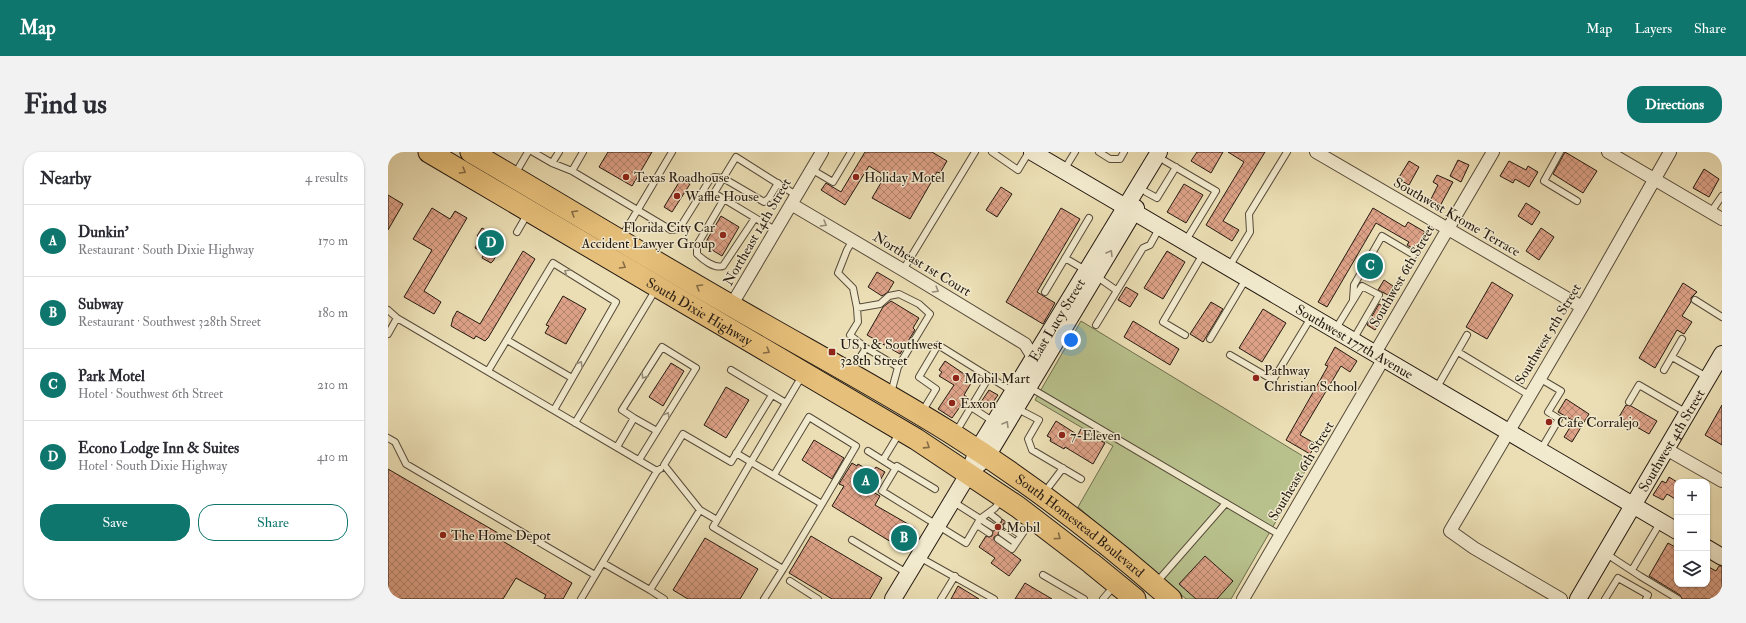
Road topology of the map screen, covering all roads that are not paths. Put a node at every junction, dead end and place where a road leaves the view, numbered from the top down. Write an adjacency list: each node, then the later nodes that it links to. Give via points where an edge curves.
1 (429, 152): 38 (highway, South Dixie Highway, one-way to 38)
2 (471, 152): 29 (highway, South Dixie Highway)
3 (528, 152): 29 (lane)
4 (533, 152): 25 (lane)
5 (559, 152): 25 (lane)
6 (583, 152): 27 (lane)
7 (672, 152): 39 (lane)
8 (729, 152): 23 (lane)
9 (822, 152): 26 (street, Northeast 14th Street)
10 (851, 152): 26 (lane, via 833,182)
11 (992, 152): 12 (lane, via 1018,170)
12 (1031, 152): 28 (street, Southwest 177th Avenue)
13 (1075, 152): 28 (lane)
14 (1099, 152): 15 (lane, via 1110,159 1120,159)
15 (1124, 152)
16 (1287, 152): 54 (lane, via 1249,214 1250,232)
17 (1316, 152): 45 (street, Southwest Krome Terrace)
18 (1493, 152): 45 (street, Southwest 6th Street)
19 (1560, 152): 36 (lane, via 1544,181)
20 (1608, 152): 31 (street)
21 (1670, 152): 31 (street, Southwest 5th Street)
22 (973, 153): 55 (lane)
23 (736, 157): 30 (lane); 32 (lane)
24 (1168, 158): 37 (street, East Lucy Street); 37 (street, East Lucy Street, via 1146,192); 50 (lane, via 1216,190)
25 (552, 164): 27 (lane)
26 (811, 170): 35 (street, Northeast 14th Street)
27 (572, 171): 39 (lane)
28 (1063, 171): 37 (street, Southwest 177th Avenue)
29 (513, 177): 48 (highway, South Dixie Highway, one-way to 29)
30 (723, 178): 32 (lane, via 764,202); 34 (lane, via 714,192); 39 (lane, via 714,177 709,181 680,229 671,230)
31 (1655, 179): 40 (street); 64 (street, Southwest 5th Street)
32 (778, 183): 35 (lane)
33 (1722, 196): 40 (lane)
34 (724, 199): 41 (lane); 41 (lane, via 696,245 700,257 716,266 723,266)
35 (794, 199): 46 (street, Northeast 14th Street); 49 (street, Northeast 1st Court, one-way to 49)
36 (1577, 201)
37 (1130, 209): 44 (street, Southwest 177th Avenue); 56 (street, East Lucy Street)
38 (530, 210): 47 (lane); 57 (highway, South Dixie Highway, one-way to 57)
39 (637, 211): 48 (lane)
40 (1712, 212): 43 (street)
41 (755, 218): 46 (lane)
42 (1089, 218): 53 (lane)
43 (1722, 219)
44 (1160, 227): 50 (street, Southwest 177th Avenue); 59 (lane, via 1150,245 1143,248)
45 (1447, 228): 64 (street, Southwest Krome Terrace); 84 (street, Southwest 6th Street)
46 (775, 230): 63 (street, Northeast 14th Street)
47 (517, 232)
48 (620, 240): 57 (highway, South Dixie Highway)
49 (853, 240): 55 (street, Northeast 1st Court); 65 (lane, via 838,273 853,288)
50 (1185, 242): 51 (street, Southwest 177th Avenue)
51 (1204, 253): 54 (street, Southwest 177th Avenue); 73 (lane, via 1163,322)
52 (1414, 255): 61 (lane, via 1382,236 1354,285)
53 (1065, 258): 56 (lane); 60 (lane)
54 (1229, 267): 58 (street, Southwest 177th Avenue)
55 (903, 270): 80 (street, Northeast 1st Court, one-way to 80)
56 (1091, 273): 59 (lane); 80 (street, East Lucy Street)
57 (662, 277): 63 (highway, South Dixie Highway, one-way to 57); 90 (highway, South Dixie Highway, one-way to 90); 109 (lane)
58 (1247, 278): 67 (street, Southwest 177th Avenue); 75 (lane)
59 (1116, 290): 70 (lane)
60 (1044, 292)
61 (1354, 300): 71 (lane); 78 (lane, via 1362,286 1379,296)
62 (1695, 300): 68 (lane)
63 (731, 306): 91 (highway, South Dixie Highway)
64 (1582, 307): 94 (street, Southwest 5th Street)
65 (858, 308): 79 (lane, via 858,322 850,335); 86 (lane, via 880,304 889,296 899,294 919,304 930,314)
66 (388, 310): 69 (lane)
67 (1312, 316): 71 (street, Southwest 177th Avenue); 83 (lane, via 1273,380)
68 (1722, 317)
69 (397, 318): 72 (lane); 89 (lane)
70 (1096, 325)
71 (1336, 330): 78 (street, Southwest 177th Avenue)
72 (388, 334)
73 (1185, 335)
74 (1467, 335): 81 (lane)
75 (1210, 339)
76 (1682, 339): 85 (lane)
77 (507, 340): 89 (lane); 93 (lane); 93 (lane, one-way to 77, via 616,302 553,263)
78 (1352, 340): 84 (street, Southwest 177th Avenue)
79 (866, 348): 86 (lane); 91 (lane)
80 (1041, 352): 96 (street, East Lucy Street); 101 (street, East Lucy Street)
81 (1458, 352): 97 (lane); 99 (lane)
82 (1722, 354): 95 (street, Southwest 4th Street)
83 (1230, 355)
84 (1380, 355): 97 (street, Southwest 177th Avenue); 152 (street, Southeast 6th Street)
85 (1672, 357): 88 (lane); 95 (lane)
86 (898, 367): 100 (lane)
87 (731, 370): 98 (lane)
88 (1664, 370)
89 (488, 371): 105 (lane)
90 (804, 372): 103 (lane); 111 (highway, South Dixie Highway)
91 (850, 373): 100 (highway, South Dixie Highway)
92 (989, 377): 101 (lane); 104 (lane); 107 (lane, via 938,345 919,377 936,389)
93 (572, 378): 105 (lane)
94 (1539, 378): 99 (street, Southwest 5th Street); 119 (lane, via 1561,391 1548,412 1559,419)
95 (1708, 378): 106 (street, Southwest 4th Street)
96 (1029, 387): 101 (street, East Lucy Street); 137 (lane)
97 (1436, 389): 113 (street, Southwest 177th Avenue)
98 (772, 395): 103 (lane); 120 (lane)
99 (1529, 395): 113 (street, Southwest 5th Street)
100 (890, 396): 107 (highway, South Dixie Highway)
101 (1012, 400): 110 (street, East Lucy Street); 121 (street, East Lucy Street, one-way to 101); 127 (lane, via 1038,420 1028,439 1032,450)
102 (1629, 402): 106 (lane, via 1639,385)
103 (786, 403): 124 (lane)
104 (970, 407): 110 (lane); 114 (lane)
105 (554, 410): 109 (lane)
106 (1687, 414): 117 (street, Southwest 4th Street)
107 (920, 415): 114 (highway, South Dixie Highway)
108 (634, 418): 112 (lane); 112 (lane, one-way to 108, via 696,368 662,347 622,410); 116 (lane)
109 (575, 422): 116 (lane)
110 (994, 422): 121 (street, East Lucy Street)
111 (901, 430): 123 (lane); 129 (highway, South Dixie Highway, one-way to 129)
112 (658, 432): 122 (lane)
113 (1507, 432): 119 (street, Southwest 177th Avenue); 179 (street, Southwest 5th Street, via 1450,531)
114 (954, 435): 121 (highway, South Dixie Highway)
115 (388, 438): 161 (lane, via 395,442 406,464)
116 (617, 447): 122 (lane)
117 (1666, 449): 132 (street); 139 (street, Southwest 4th Street)
118 (868, 451): 123 (lane)
119 (1540, 451): 139 (street, Southwest 177th Avenue)
120 (736, 453): 124 (lane); 125 (lane, via 731,462 683,434)
121 (981, 454): 129 (street, East Lucy Street); 134 (highway, South Homestead Boulevard)
122 (639, 460): 128 (lane)
123 (883, 460): 126 (lane)
124 (751, 462): 130 (lane); 143 (lane)
125 (664, 466): 128 (lane); 140 (lane)
126 (896, 468): 133 (lane, via 897,466); 147 (lane, via 882,491)
127 (1063, 468): 131 (lane); 134 (lane)
128 (657, 471): 157 (lane)
129 (969, 473): 135 (highway, South Homestead Boulevard); 136 (street, East Lucy Street)
130 (774, 475): 138 (lane); 138 (lane, via 809,417 856,446)
131 (1081, 479)
132 (1722, 481)
133 (936, 489)
134 (1042, 495): 165 (highway, South Homestead Boulevard)
135 (1004, 497): 141 (lane); 142 (highway, South Homestead Boulevard)
136 (952, 501): 146 (lane); 147 (street, East Lucy Street)
137 (1226, 502): 152 (lane); 165 (lane)
138 (822, 504): 158 (lane)
139 (1633, 505): 145 (street, Southwest 177th Avenue); 155 (street, Southwest 4th Street)
140 (700, 510): 143 (lane); 166 (lane)
141 (989, 513): 144 (lane); 146 (lane)
142 (1033, 518): 151 (lane); 167 (highway, South Homestead Boulevard, one-way to 167)
143 (717, 520): 158 (lane, via 712,527)
144 (998, 520)
145 (1661, 521): 149 (street, Southwest 177th Avenue); 159 (lane)
146 (979, 522): 147 (lane, via 966,543); 150 (lane)
147 (938, 525): 156 (street, East Lucy Street)
148 (1007, 526): 151 (lane)
149 (1674, 529)
150 (991, 530)
151 (1021, 535): 153 (lane, via 1016,543)
152 (1280, 535): 178 (street, Southeast 6th Street)
153 (1000, 536)
154 (852, 540): 160 (lane)
155 (1605, 553): 159 (lane); 180 (street, Southwest 4th Street)
156 (919, 557): 160 (street, East Lucy Street); 163 (lane)
157 (603, 563): 161 (lane); 166 (lane)
158 (783, 569): 170 (lane)
159 (1632, 570): 183 (lane)
160 (908, 574): 172 (street, East Lucy Street)
161 (595, 575): 168 (lane)
162 (1043, 575): 175 (lane)
163 (955, 576): 173 (lane); 174 (lane)
164 (790, 581): 171 (lane)
165 (1154, 584): 177 (highway, South Homestead Boulevard)
166 (650, 590): 169 (lane)
167 (1110, 591): 176 (highway, South Homestead Boulevard)
168 (581, 599)
169 (664, 599)
170 (764, 599)
171 (818, 599)
172 (893, 599)
173 (941, 599)
174 (994, 599)
175 (1084, 599)
176 (1135, 599)
177 (1171, 599)
178 (1243, 599)
179 (1561, 599)
180 (1578, 599)
181 (1606, 599): 182 (lane, via 1618,578 1648,596)
182 (1646, 599)
183 (1678, 599)

